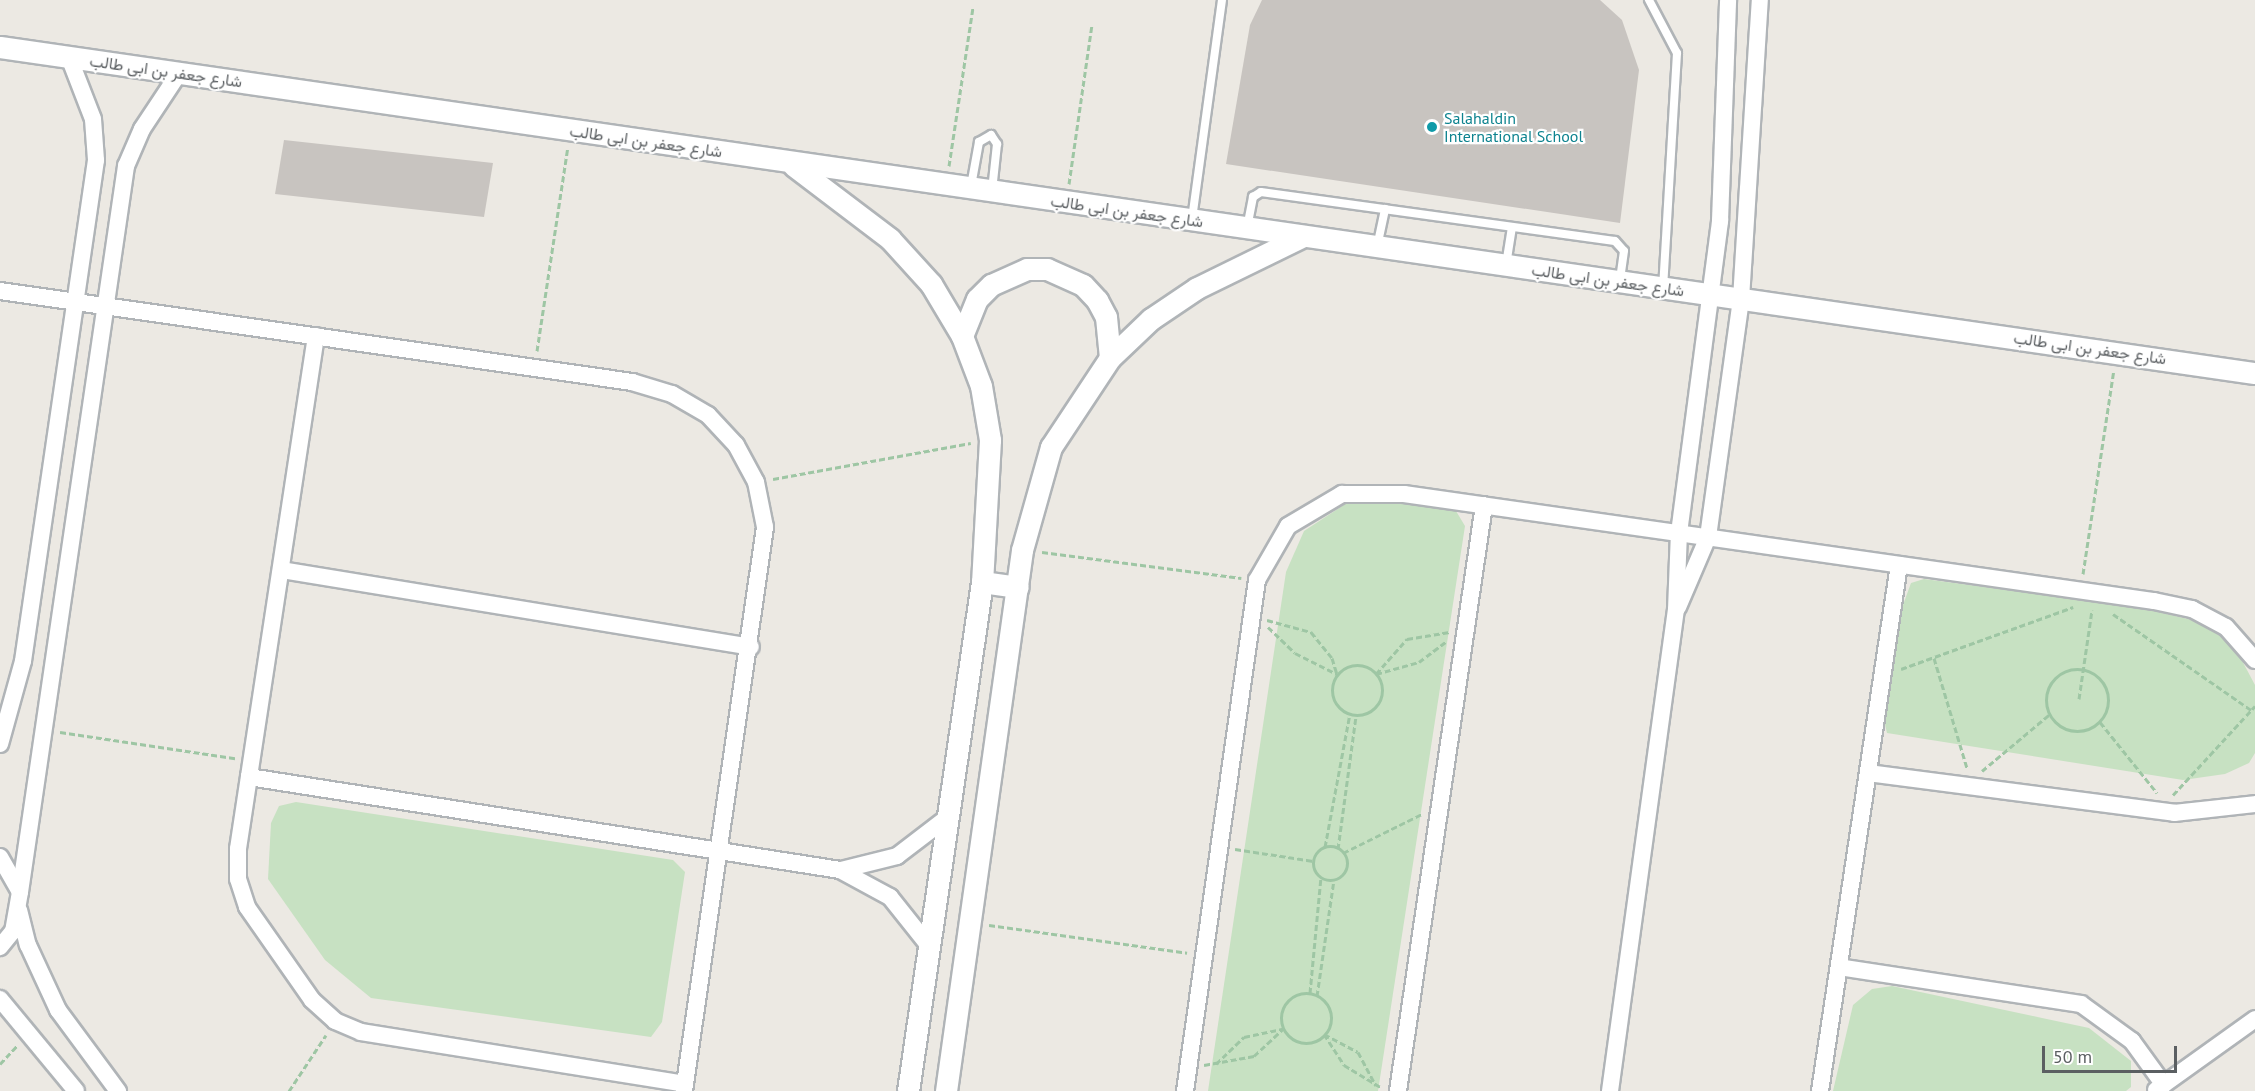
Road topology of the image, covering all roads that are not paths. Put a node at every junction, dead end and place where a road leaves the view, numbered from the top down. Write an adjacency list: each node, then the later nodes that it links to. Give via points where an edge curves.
1 (1222, 0): 12 (lane)
2 (1649, 0): 19 (lane, via 1677,53)
3 (1728, 0): 21 (street, via 1726,135)
4 (1760, 0): 22 (street)
5 (0, 47): 6 (street, شارع جعفر بن ابى طالب)
6 (69, 57): 7 (street, شارع جعفر بن ابى طالب); 23 (street, via 97,139)
7 (179, 73): 8 (street, شارع جعفر بن ابى طالب); 24 (street, via 142,129 126,166)
8 (789, 162): 9 (street, شارع جعفر بن ابى طالب); 26 (street, via 890,239 931,284)
9 (971, 188): 10 (street, شارع جعفر بن ابى طالب); 10 (lane, via 979,142 991,135 997,144)
10 (992, 191): 12 (street, شارع جعفر بن ابى طالب)
11 (1385, 209): 13 (lane); 14 (lane, via 1261,192 1252,197); 16 (lane)
12 (1191, 220): 14 (street, شارع جعفر بن ابى طالب)
13 (1512, 227): 17 (lane); 18 (lane, via 1622,244)
14 (1247, 228): 15 (street, شارع جعفر بن ابى طالب)
15 (1303, 236): 16 (street, شارع جعفر بن ابى طالب); 27 (street, via 1197,288 1151,320)
16 (1377, 247): 17 (street, شارع جعفر بن ابى طالب)
17 (1506, 265): 18 (street, شارع جعفر بن ابى طالب)
18 (1620, 282): 19 (street, شارع جعفر بن ابى طالب)
19 (1663, 288): 21 (street, شارع جعفر بن ابى طالب)
20 (0, 291): 23 (street)
21 (1711, 295): 22 (street, شارع جعفر بن ابى طالب); 30 (street)
22 (1741, 299): 28 (street, شارع جعفر بن ابى طالب); 31 (street)
23 (75, 302): 24 (street); 39 (street, via 23,661)
24 (107, 306): 25 (street); 47 (street)
25 (316, 336): 33 (street); 37 (street, via 534,368 672,394 708,415 736,445 756,482 765,527)
26 (962, 336): 27 (street, via 977,299 991,285 1027,269 1047,269 1083,285 1096,300 1106,317); 34 (street, via 981,386 990,440)
27 (1110, 358): 35 (street, via 1077,400 1052,447 1022,550)
28 (2255, 373)
29 (1484, 505): 30 (street); 60 (street, via 1373,490 1342,494 1288,526 1257,580 1257,616); 61 (street)
30 (1679, 533): 31 (street); 36 (street)
31 (1708, 537): 32 (street); 36 (street)
32 (1899, 565): 38 (street, via 2192,609 2226,627); 41 (street)
33 (281, 570): 37 (street); 40 (street)
34 (982, 582): 35 (street); 43 (street)
35 (1018, 587): 59 (street)
36 (1676, 610): 62 (street)
37 (751, 647): 44 (street)
38 (2255, 660)
39 (0, 744)
40 (251, 769): 44 (street); 54 (street, via 238,849 238,879 247,907 312,1000 335,1021 361,1032)
41 (1868, 773): 42 (street, via 2174,813); 51 (street)
42 (2255, 804)
43 (948, 817): 46 (street, via 897,856); 49 (street)
44 (720, 851): 46 (street); 54 (street)
45 (0, 857): 47 (street)
46 (840, 870): 49 (street, via 890,897)
47 (20, 892): 48 (street)
48 (20, 910): 50 (street); 57 (street, via 28,945 58,1010)
49 (929, 946): 58 (street)
50 (0, 947)
51 (1839, 968): 55 (street, via 2081,1004 2132,1041); 63 (street)
52 (0, 999): 56 (street)
53 (2255, 1019): 55 (street)
54 (685, 1088)
55 (2160, 1088)
56 (76, 1091)
57 (118, 1091)
58 (908, 1091)
59 (946, 1091)
60 (1185, 1091)
61 (1398, 1091)
62 (1610, 1091)
63 (1820, 1091)

